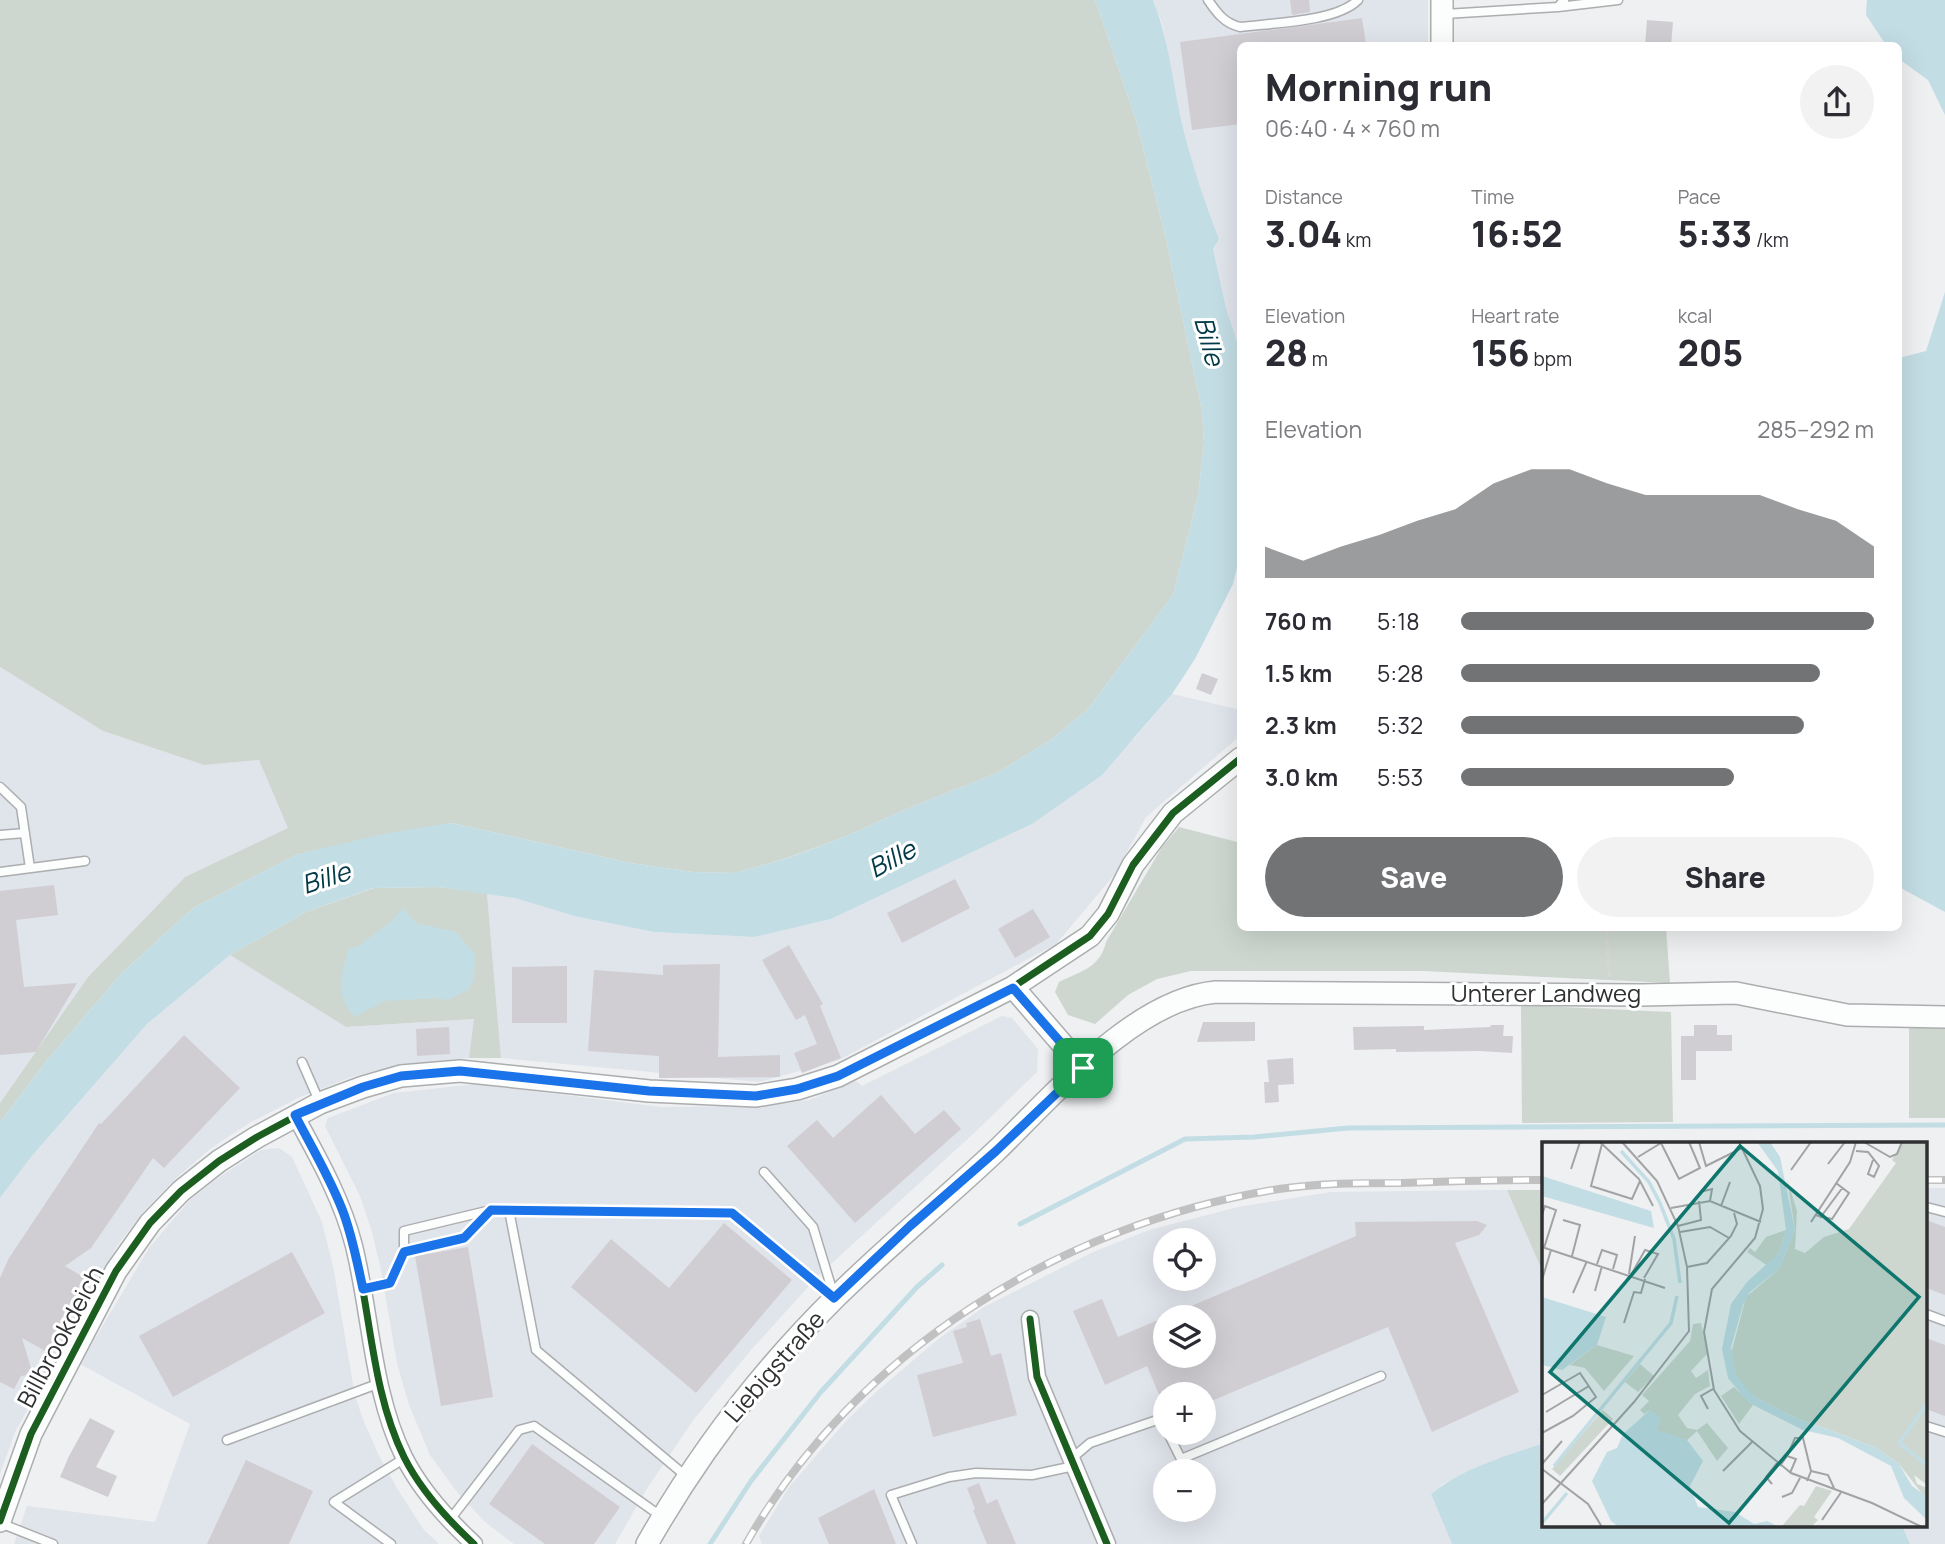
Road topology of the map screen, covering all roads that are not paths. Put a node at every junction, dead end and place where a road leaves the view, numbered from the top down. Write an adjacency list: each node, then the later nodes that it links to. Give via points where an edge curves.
1 (1208, 0): 2 (lane, via 1219,16 1240,27 1329,16)
2 (1358, 0)
3 (1618, 0): 4 (lane)
4 (1561, 3): 5 (lane)
5 (1442, 7): 6 (street)
6 (1442, 42)
7 (1237, 761): 14 (street, Billbrookdeich, via 1173,813 1132,865 1108,914 1090,936)
8 (0, 787): 9 (lane, via 21,807)
9 (25, 833): 10 (lane); 12 (lane)
10 (0, 835)
11 (85, 861): 12 (lane)
12 (30, 868): 13 (lane)
13 (0, 872)
14 (1013, 988): 18 (street); 19 (street, Billbrookdeich, via 838,1076 756,1096 649,1091 460,1071 401,1076)
15 (1150, 1015): 16 (street, Unterer Landweg, via 1216,992 1736,993 1847,1015); 18 (street, Liebigstraße)
16 (1945, 1017)
17 (302, 1062): 19 (lane)
18 (1083, 1068): 28 (street, Liebigstraße)
19 (320, 1103): 20 (street, Billbrookdeich)
20 (295, 1115): 27 (street, via 343,1210); 46 (street, Billbrookdeich, via 219,1161 180,1191 150,1223 116,1272 31,1434)
21 (764, 1172): 28 (lane, via 813,1227)
22 (1927, 1207): 25 (lane)
23 (491, 1210): 24 (lane); 26 (lane, via 464,1238); 26 (lane, via 404,1231)
24 (509, 1210): 28 (lane, via 732,1213); 43 (lane, via 536,1350)
25 (1945, 1212)
26 (404, 1252): 27 (lane, via 390,1283)
27 (363, 1289): 33 (street)
28 (834, 1298): 43 (street, Liebigstraße, via 735,1411)
29 (1927, 1314): 31 (lane)
30 (1030, 1319): 42 (street, via 1037,1377)
31 (1945, 1321)
32 (1381, 1376): 38 (lane)
33 (380, 1383): 37 (lane); 41 (street)
34 (1153, 1421): 42 (lane, via 1090,1443)
35 (1927, 1426): 36 (lane)
36 (1945, 1432)
37 (227, 1440)
38 (1216, 1444)
39 (1174, 1445): 40 (lane, via 1181,1459)
40 (1215, 1445)
41 (405, 1458): 45 (street); 48 (lane, via 334,1502)
42 (1072, 1462): 51 (lane, via 1032,1475 949,1477 891,1494); 52 (street)
43 (688, 1477): 44 (street, Liebigstraße)
44 (662, 1517): 45 (lane, via 534,1426 519,1430); 50 (street, Liebigstraße)
45 (449, 1521): 49 (street)
46 (0, 1522): 47 (lane)
47 (53, 1544)
48 (391, 1544)
49 (474, 1544)
50 (647, 1544)
51 (912, 1544)
52 (1107, 1544)

